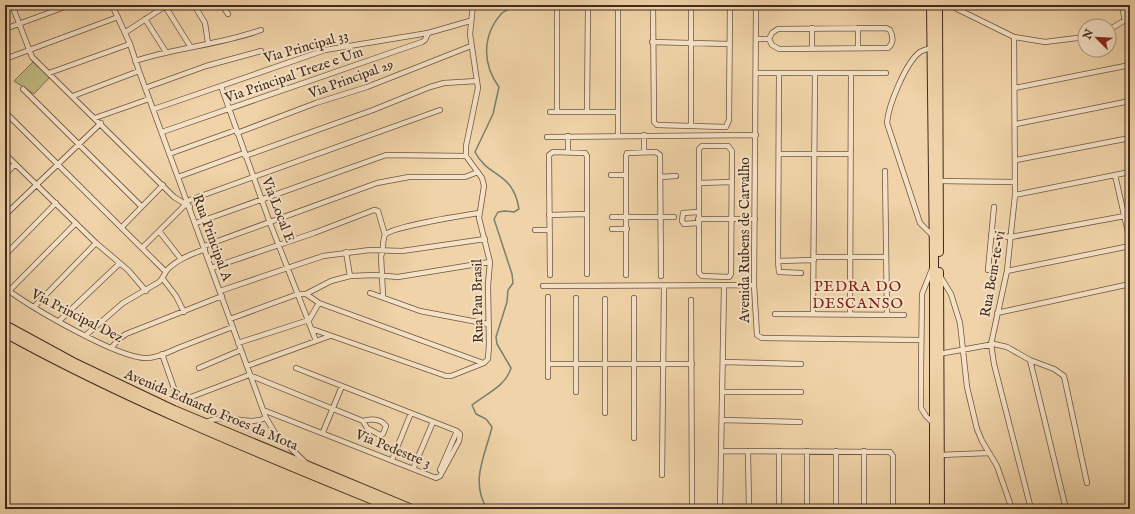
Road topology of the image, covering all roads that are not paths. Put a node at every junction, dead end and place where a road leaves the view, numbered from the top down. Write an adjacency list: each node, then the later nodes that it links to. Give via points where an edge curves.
1 (12, 5): 24 (street)
2 (70, 5): 24 (street)
3 (112, 5): 20 (street, Rua Principal A)
4 (194, 5): 37 (street, via 205,23)
5 (222, 5): 19 (street)
6 (473, 5): 23 (street)
7 (557, 5): 17 (street); 72 (street)
8 (653, 5): 36 (street)
9 (691, 5): 38 (street)
10 (730, 5): 40 (street)
11 (756, 5): 34 (street, Avenida Rubens de Carvalho)
12 (931, 5): 45 (highway)
13 (938, 5): 111 (highway)
14 (949, 5): 32 (street)
15 (1122, 5): 22 (street)
16 (166, 6): 21 (street); 41 (street)
17 (588, 6): 18 (street); 73 (street)
18 (618, 6): 74 (street)
19 (228, 14)
20 (118, 17): 30 (street, Rua Principal A); 46 (street)
21 (145, 19): 30 (street); 48 (street)
22 (1129, 19): 25 (street)
23 (470, 21): 31 (street, Via Principal 33); 42 (street)
24 (18, 24): 28 (street); 46 (street)
25 (1117, 26)
26 (812, 28): 27 (street); 35 (street, via 778,29); 43 (street)
27 (858, 28): 44 (street); 44 (street, via 888,28 892,38 888,48)
28 (5, 29)
29 (261, 30): 37 (street, via 229,40)
30 (126, 32): 39 (street, Rua Principal A)
31 (428, 33): 60 (street, Via Principal 33, via 325,50); 68 (street, Via Principal Treze e Um, via 422,42)
32 (1014, 37): 33 (street, via 1046,42); 63 (street, Rua Bem-te-vi)
33 (1077, 38)
34 (756, 39): 35 (street); 54 (street, Avenida Rubens de Carvalho)
35 (769, 39): 43 (street, via 776,48)
36 (652, 42): 38 (street); 78 (street, via 654,122 657,125)
37 (208, 43): 41 (street)
38 (691, 43): 40 (street); 78 (street)
39 (130, 44): 50 (street, Rua Principal A); 53 (street)
40 (730, 44): 78 (street, via 729,124)
41 (190, 46): 48 (street)
42 (471, 46): 59 (street); 79 (street, Via Principal 29, via 367,87)
43 (812, 48): 44 (street)
44 (858, 48)
45 (932, 48): 148 (highway); 148 (street, via 922,51 914,58 895,92 887,123 920,223)
46 (28, 51): 49 (street); 53 (street)
47 (262, 51): 62 (street, via 206,66)
48 (166, 52): 50 (street)
49 (5, 59)
50 (135, 61): 52 (street, Rua Principal A)
51 (1130, 65): 63 (street)
52 (139, 71): 62 (street, Rua Principal A); 64 (street)
53 (49, 73): 64 (street)
54 (756, 73): 55 (street); 83 (street, Avenida Rubens de Carvalho)
55 (779, 73): 56 (street); 93 (street)
56 (815, 73): 57 (street); 94 (street)
57 (851, 73): 58 (street); 95 (street)
58 (886, 73)
59 (477, 81): 92 (street, via 435,85); 96 (street, via 476,102)
60 (221, 86): 67 (street, Via Principal 33); 68 (street, Via Local E)
61 (23, 88): 87 (street)
62 (145, 88): 65 (street, Rua Principal A)
63 (1015, 88): 77 (street, Rua Bem-te-vi)
64 (73, 96): 75 (street)
65 (149, 99): 67 (street, Rua Principal A); 75 (street)
66 (1130, 101): 77 (street)
67 (154, 109): 80 (street, Rua Principal A)
68 (229, 109): 79 (street, Via Local E); 80 (street, Via Principal Treze e Um)
69 (440, 110): 107 (street)
70 (5, 112): 99 (street)
71 (550, 112): 72 (street)
72 (557, 112): 73 (street)
73 (587, 112): 74 (street)
74 (618, 112): 81 (street)
75 (95, 118): 76 (street)
76 (100, 123): 87 (street); 116 (street)
77 (1016, 124): 97 (street, Rua Bem-te-vi)
78 (691, 126)
79 (236, 131): 91 (street, Via Principal 29); 92 (street, Via Local E)
80 (162, 132): 91 (street, Rua Principal A)
81 (618, 135): 82 (street); 85 (street)
82 (644, 135): 83 (street); 89 (street)
83 (756, 135): 135 (street, Avenida Rubens de Carvalho)
84 (547, 136): 85 (street)
85 (568, 136): 88 (street)
86 (1130, 138): 97 (street)
87 (78, 145): 99 (street); 121 (street)
88 (568, 152): 125 (street, via 585,153 587,156); 128 (street, via 550,154)
89 (644, 152): 105 (street, via 626,154); 110 (street, via 660,154)
90 (5, 154): 98 (street)
91 (169, 154): 109 (street, Rua Principal A)
92 (245, 154): 107 (street, Via Local E); 109 (street)
93 (779, 154): 94 (street); 165 (street)
94 (814, 154): 95 (street); 163 (street)
95 (850, 154): 161 (street)
96 (466, 156): 101 (street, Rua Pau Brasil); 118 (street, via 386,155)
97 (1016, 160): 113 (street, Rua Bem-te-vi)
98 (15, 164): 103 (street); 115 (street)
99 (59, 164): 115 (street); 140 (street)
100 (885, 171): 160 (street)
101 (478, 172): 124 (street, Rua Pau Brasil, via 484,186); 139 (street, via 465,178 409,178 377,183)
102 (1130, 172): 106 (street)
103 (5, 175)
104 (610, 175): 105 (street)
105 (626, 175): 131 (street)
106 (1115, 175): 117 (street); 129 (street)
107 (253, 176): 118 (street, Via Local E); 120 (street)
108 (676, 176): 110 (street)
109 (178, 177): 120 (street, Rua Principal A)
110 (660, 177): 132 (street)
111 (938, 181): 113 (street); 175 (highway)
112 (732, 182): 114 (street); 114 (street, via 731,148 702,146 699,149); 134 (street)
113 (1016, 182): 117 (street, Rua Bem-te-vi)
114 (699, 183): 123 (street)
115 (36, 184): 119 (street); 127 (street)
116 (163, 185): 120 (street, via 176,199); 121 (street)
117 (1015, 195): 149 (street, Rua Bem-te-vi)
118 (262, 200): 138 (street); 139 (street, Via Local E)
119 (56, 203): 137 (street); 159 (street)
120 (186, 203): 138 (street, Rua Principal A); 145 (street)
121 (141, 206): 140 (street)
122 (994, 207): 147 (street)
123 (698, 212): 136 (street); 136 (street, via 683,213 682,221 684,224)
124 (479, 213): 146 (street, via 400,228); 150 (street, Rua Pau Brasil)
125 (587, 214): 128 (street); 174 (street)
126 (1130, 214): 129 (street)
127 (5, 215)
128 (549, 215): 144 (street)
129 (1124, 216): 149 (street); 151 (street)
130 (612, 217): 131 (street)
131 (627, 217): 132 (street); 142 (street)
132 (660, 217): 133 (street); 180 (street)
133 (674, 217)
134 (732, 219): 135 (street); 136 (street); 136 (street, via 729,277 699,275)
135 (756, 219): 183 (street, Avenida Rubens de Carvalho)
136 (698, 221)
137 (76, 223): 152 (street); 187 (street)
138 (196, 223): 156 (street, Rua Principal A)
139 (270, 223): 153 (street, Via Local E); 156 (street)
140 (122, 227): 155 (street)
141 (612, 228): 142 (street)
142 (627, 229): 177 (street)
143 (535, 230): 144 (street)
144 (549, 230): 176 (street)
145 (159, 231): 155 (street); 162 (street)
146 (385, 234): 153 (street, via 378,212 374,210); 158 (street)
147 (991, 235): 149 (street); 170 (street)
148 (933, 236): 164 (highway)
149 (1011, 237): 172 (street, Rua Bem-te-vi)
150 (484, 239): 158 (street); 166 (street, Rua Pau Brasil)
151 (1130, 241)
152 (96, 243): 167 (street); 200 (street)
153 (279, 245): 168 (street, Via Local E); 169 (street)
154 (1130, 246): 172 (street)
155 (142, 248): 171 (street)
156 (204, 248): 162 (street); 169 (street, Rua Principal A)
157 (346, 252): 158 (street); 168 (street); 178 (street)
158 (383, 252): 179 (street)
159 (5, 256)
160 (886, 257): 161 (street); 206 (street)
161 (850, 258): 163 (street); 205 (street)
162 (181, 259): 171 (street)
163 (814, 259): 165 (street); 204 (street)
164 (934, 260): 218 (street, via 923,290); 256 (highway)
165 (778, 261): 173 (street, via 779,272)
166 (490, 262): 179 (street, via 407,276); 211 (street, Rua Pau Brasil)
167 (119, 264): 188 (street); 210 (street)
168 (287, 267): 190 (street); 191 (street, Via Local E)
169 (211, 268): 190 (street, Rua Principal A)
170 (988, 270)
171 (165, 271): 181 (street)
172 (1007, 271): 202 (street, Rua Bem-te-vi)
173 (801, 273)
174 (587, 274)
175 (939, 274): 223 (street, via 951,294 960,323); 226 (highway)
176 (550, 275)
177 (626, 275)
178 (350, 276): 179 (street); 192 (street, via 331,281)
179 (380, 276): 193 (street)
180 (661, 276)
181 (163, 279): 188 (street); 201 (street)
182 (1130, 284): 202 (street)
183 (754, 285): 186 (street); 218 (street, Avenida Rubens de Carvalho, via 756,332 760,337)
184 (543, 286): 185 (street)
185 (664, 286): 186 (street); 233 (street)
186 (724, 286): 228 (street)
187 (7, 289): 200 (street, Via Principal Dez)
188 (146, 291): 216 (street, via 123,303)
189 (370, 293): 193 (street)
190 (221, 294): 201 (street); 208 (street, Rua Principal A)
191 (298, 294): 192 (street); 208 (street); 209 (street, Via Local E)
192 (306, 294): 199 (street)
193 (383, 296): 211 (street, via 415,310)
194 (548, 297): 230 (street)
195 (576, 298): 236 (street)
196 (634, 298): 232 (street)
197 (605, 299): 231 (street)
198 (691, 300): 234 (street)
199 (319, 302): 209 (street); 229 (street)
200 (34, 307): 210 (street, Via Principal Dez)
201 (184, 312): 222 (street, via 126,334)
202 (998, 313): 221 (street, Rua Bem-te-vi)
203 (775, 314): 204 (street)
204 (813, 314): 205 (street)
205 (850, 315): 206 (street)
206 (887, 315): 207 (street)
207 (904, 315)
208 (230, 319): 213 (street, Rua Principal A)
209 (309, 320): 214 (street, Via Local E); 220 (street)
210 (59, 321): 216 (street, Via Principal Dez)
211 (488, 324): 229 (street, Rua Pau Brasil, via 488,357)
212 (5, 325): 255 (highway, Avenida Eduardo Froes da Mota, via 104,377)
213 (233, 327): 220 (street, Rua Principal A); 225 (street, Via Principal Dez)
214 (312, 328): 217 (street); 219 (street, Via Local E)
215 (5, 333): 274 (highway, Avenida Eduardo Froes da Mota, via 154,408)
216 (86, 335): 222 (street, Via Principal Dez)
217 (330, 336): 219 (street); 229 (street, via 451,376)
218 (921, 340): 256 (street, via 922,410)
219 (316, 341): 237 (street)
220 (238, 343): 224 (street, Rua Principal A)
221 (991, 344): 223 (street); 227 (street, via 1007,347); 287 (street, Rua Bem-te-vi)
222 (111, 348): 225 (street, Via Principal Dez, via 144,358)
223 (964, 349): 226 (street); 265 (street, via 967,387 973,415)
224 (241, 350): 237 (street, Rua Principal A); 238 (street)
225 (162, 354): 240 (street, via 178,396 188,398)
226 (939, 354): 266 (highway)
227 (1030, 360): 272 (street, via 1047,365 1064,376); 288 (street)
228 (723, 362): 235 (street); 244 (street)
229 (483, 363)
230 (548, 364): 236 (street); 241 (street)
231 (605, 364): 232 (street); 236 (street); 249 (street)
232 (635, 364): 233 (street); 258 (street)
233 (663, 364): 234 (street); 271 (street)
234 (692, 364): 273 (street)
235 (801, 364)
236 (576, 365): 243 (street)
237 (247, 366): 240 (street, Rua Principal A)
238 (199, 368)
239 (296, 368): 242 (street, Via Pedestre 3)
240 (250, 375): 246 (street); 247 (street, Rua Principal A)
241 (548, 377)
242 (342, 386): 246 (street); 248 (street, Via Pedestre 3)
243 (576, 392)
244 (722, 392): 245 (street); 251 (street)
245 (802, 392)
246 (332, 409): 252 (street); 257 (street)
247 (263, 410): 250 (street, Rua Principal A); 257 (street, Via Pedestre 3)
248 (411, 413): 253 (street, Via Pedestre 3); 267 (street)
249 (605, 413)
250 (266, 418): 255 (street, via 251,422 214,418); 268 (street, Rua Principal A, via 275,433)
251 (722, 420): 254 (street); 259 (street)
252 (363, 421): 252 (street, via 367,428 378,434 385,430 385,424 381,422 370,419)
253 (433, 422): 269 (street); 269 (street, Via Pedestre 3, via 457,431 460,434 459,441 437,478)
254 (800, 422)
255 (205, 423): 268 (highway, Avenida Eduardo Froes da Mota)
256 (933, 423): 270 (highway)
257 (323, 432): 267 (street, Via Pedestre 3)
258 (634, 438)
259 (722, 451): 260 (street); 276 (street)
260 (748, 451): 261 (street); 277 (street)
261 (779, 451): 262 (street); 278 (street)
262 (807, 451): 263 (street); 279 (street)
263 (836, 451): 264 (street); 280 (street)
264 (864, 451): 281 (street); 282 (street, via 892,454)
265 (989, 453): 266 (street); 286 (street, via 1000,471)
266 (940, 455): 285 (highway)
267 (392, 460): 269 (street, Via Pedestre 3)
268 (309, 467): 275 (highway, Avenida Eduardo Froes da Mota)
269 (413, 469)
270 (934, 471): 283 (highway); 284 (highway)
271 (662, 475)
272 (1087, 483)
273 (692, 506)
274 (395, 509)
275 (412, 509)
276 (720, 509)
277 (749, 509)
278 (779, 509)
279 (807, 509)
280 (836, 509)
281 (864, 509)
282 (893, 509)
283 (928, 509)
284 (934, 509)
285 (940, 509)
286 (1012, 509)
287 (1031, 509)
288 (1066, 509)

